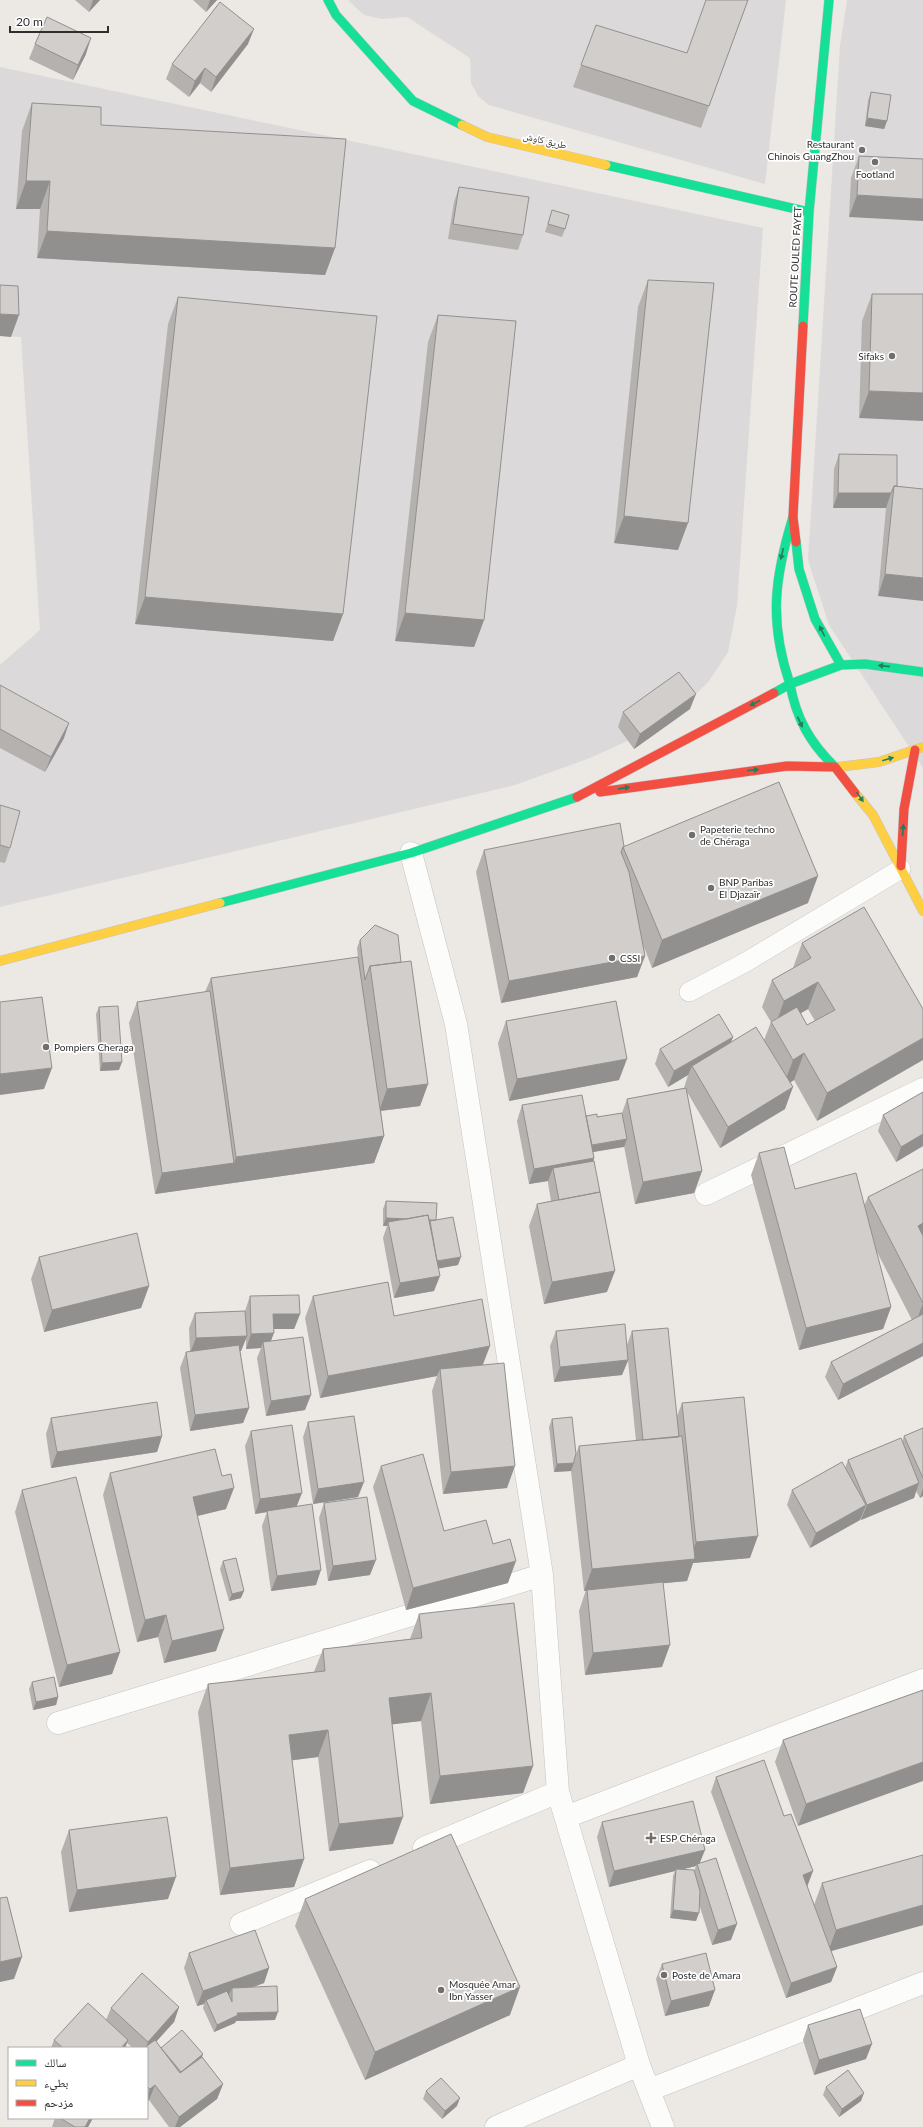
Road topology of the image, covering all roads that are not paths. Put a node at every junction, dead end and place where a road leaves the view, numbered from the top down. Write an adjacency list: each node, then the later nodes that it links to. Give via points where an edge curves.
1 (328, 0): 3 (main road, طريق كاوش, via 336,15 413,101 487,137)
2 (829, 0): 3 (main road, ROUTE OULED FAYET)
3 (809, 212): 4 (main road, ROUTE OULED FAYET)
4 (792, 517): 5 (main road, one-way to 4, via 815,619 806,594 798,562); 7 (main road, one-way to 7, via 780,559 775,603 777,645)
5 (841, 665): 6 (main road, one-way to 5, via 865,664); 7 (main road)
6 (923, 672)
7 (790, 684): 9 (main road, one-way to 9, via 793,704 802,728 821,754); 10 (main road, one-way to 10)
8 (919, 749): 9 (main road, one-way to 8, via 879,762); 12 (main road, one-way to 8, via 904,809)
9 (836, 767): 10 (main road, one-way to 9, via 787,766); 12 (main road, one-way to 12, via 873,815)
10 (585, 794): 11 (main road)
11 (411, 853): 14 (main road); 18 (street, via 456,1024)
12 (901, 869): 13 (main road); 15 (lane, via 746,962)
13 (923, 911)
14 (0, 961)
15 (689, 992)
16 (923, 1089): 17 (street)
17 (706, 1194)
18 (542, 1575): 20 (street); 21 (street)
19 (923, 1680): 22 (street)
20 (58, 1723)
21 (558, 1792): 22 (street); 23 (street)
22 (566, 1817): 25 (street)
23 (241, 1924)
24 (923, 1983): 26 (street)
25 (639, 2065): 26 (street); 27 (street)
26 (649, 2090): 28 (street)
27 (496, 2127)
28 (663, 2127)

